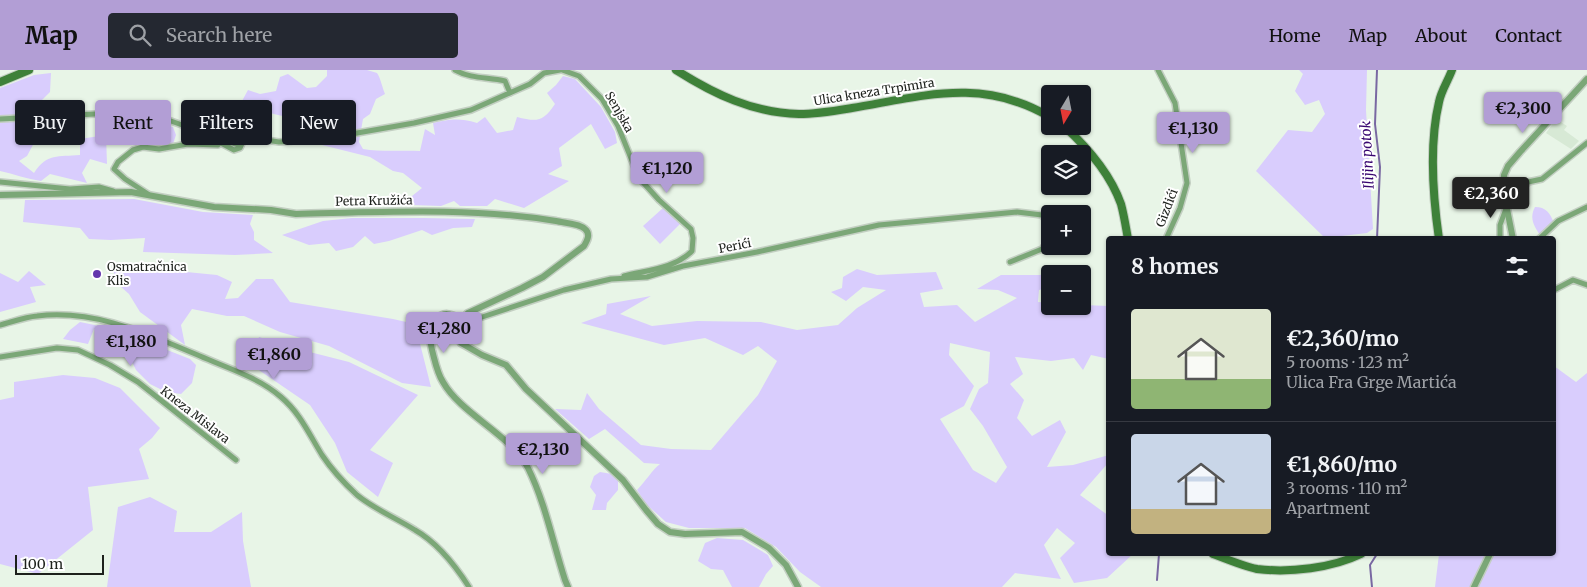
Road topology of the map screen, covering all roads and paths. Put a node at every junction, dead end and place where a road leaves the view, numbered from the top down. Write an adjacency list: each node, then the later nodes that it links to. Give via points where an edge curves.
1 (29, 70): 8 (main road)
2 (455, 70): 9 (street, via 476,78 505,81)
3 (561, 70): 9 (street, Senjska, via 544,73); 34 (street, Senjska, via 579,76 602,99 618,126 639,178 691,229 692,251 684,259)
4 (676, 70): 10 (main road, Ulica kneza Trpimira, via 739,103 776,112 821,113 963,92 1013,99)
5 (1158, 70): 27 (street, Gizdići, via 1175,104 1187,183)
6 (1452, 70): 28 (main road, via 1439,101 1434,135 1434,199)
7 (1587, 79): 23 (street, via 1508,166 1503,182)
8 (0, 82)
9 (510, 93): 14 (street, Senjska, via 471,110 414,123 323,139)
10 (1041, 112)
11 (0, 119): 12 (street, via 114,113 157,116)
12 (181, 125)
13 (1074, 135): 26 (main road, via 1099,162 1121,204)
14 (272, 141)
15 (1587, 143): 23 (street, via 1542,179 1528,182)
16 (181, 145): 22 (street, via 143,147 133,150 118,162 114,169)
17 (227, 145): 18 (street, Senjska, via 234,150)
18 (241, 145)
19 (0, 182): 20 (street, via 70,189 99,186)
20 (121, 193): 21 (street, Petra Kružića); 22 (street, Petra Kružića)
21 (0, 195)
22 (150, 196): 37 (street, Petra Kružića, via 214,207 296,214 459,211 502,214 577,225 585,229 588,240 584,246 559,266 522,288 468,313)
23 (1507, 206): 29 (street, via 1500,224); 30 (street)
24 (1587, 207): 31 (street, via 1558,221)
25 (1041, 215): 34 (street, Perići, via 1017,212 880,225 683,266 647,277)
26 (1127, 236)
27 (1167, 236)
28 (1439, 236)
29 (1500, 236)
30 (1513, 236)
31 (1542, 236)
32 (1041, 249): 33 (street)
33 (1010, 262)
34 (611, 279): 37 (street, Perići, via 564,290 470,321)
35 (1587, 285): 36 (street, via 1573,280)
36 (1556, 289)
37 (461, 320): 45 (street, via 444,314 430,329 442,381 527,466 537,487); 46 (street, via 456,331 461,343 506,365 526,389 623,480 658,524 670,532 685,534 742,532 769,548 786,565)
38 (0, 325): 44 (street, via 37,316 74,315 104,320 134,328 258,382 281,396 302,419 339,477 358,495 417,531 444,552)
39 (0, 357): 40 (street, Kneza Mislava, via 57,348 78,350 138,382)
40 (236, 460)
41 (1219, 556): 42 (main road, via 1256,568 1300,570)
42 (1357, 556)
43 (1489, 556): 47 (street)
44 (469, 587)
45 (568, 587)
46 (798, 587)
47 (1474, 587)

